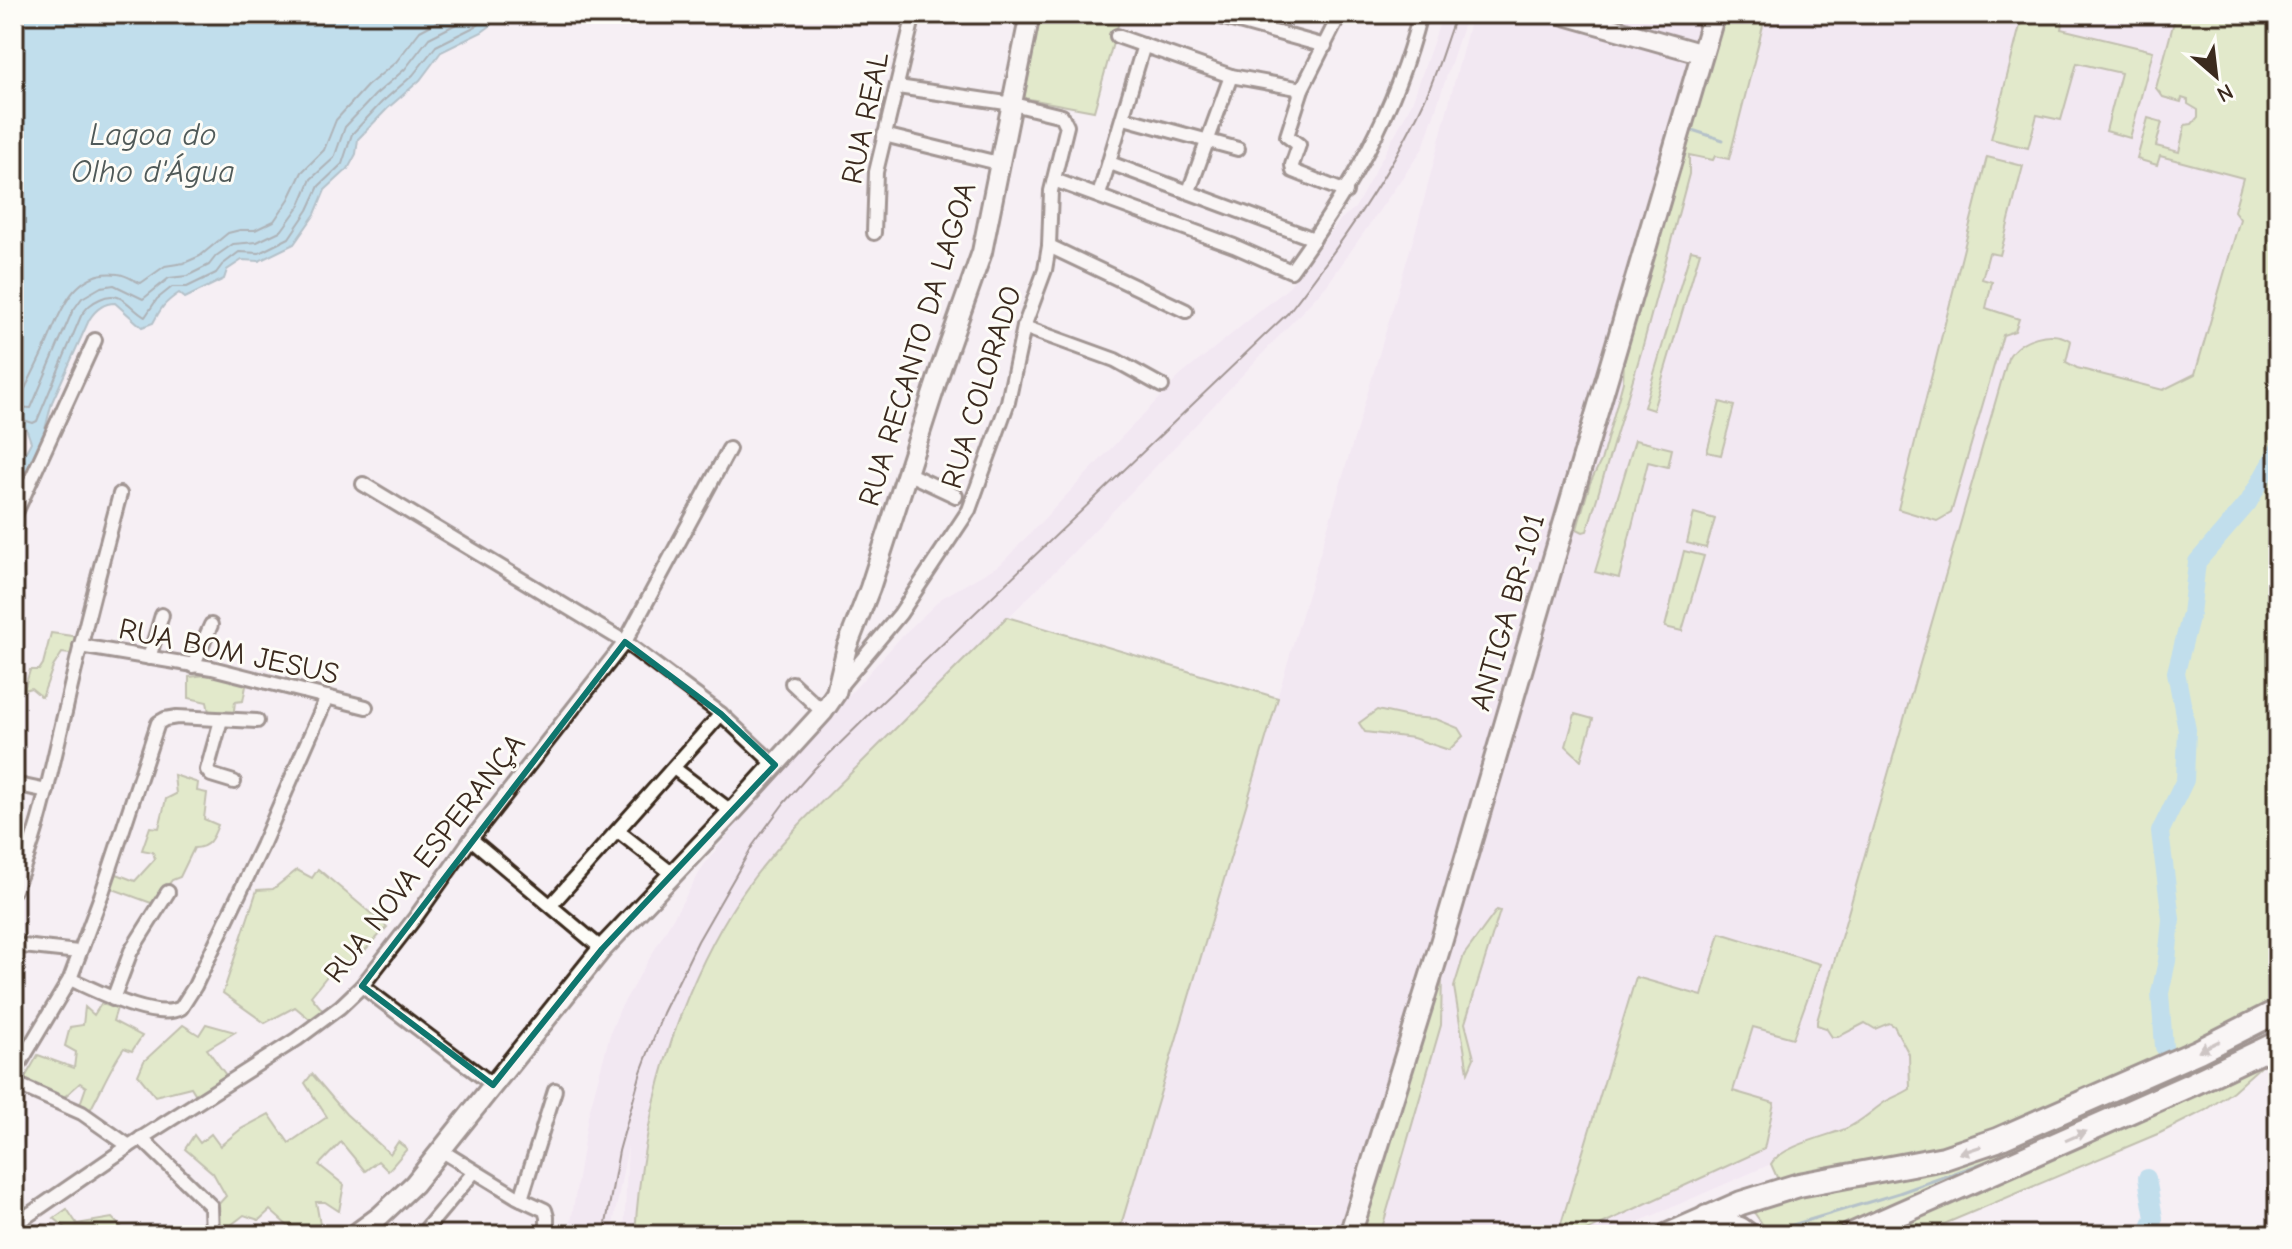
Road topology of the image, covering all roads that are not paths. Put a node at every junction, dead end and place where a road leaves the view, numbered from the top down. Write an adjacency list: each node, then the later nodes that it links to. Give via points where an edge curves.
1 (914, 14): 13 (street, RUA REAL)
2 (1030, 14): 15 (street, RUA RECANTO DA LAGOA)
3 (1210, 14): 10 (street)
4 (1340, 14): 10 (street)
5 (1420, 14): 24 (street, via 1391,104)
6 (1561, 14): 11 (street)
7 (1714, 14): 11 (main road, ANTIGA BR-101)
8 (1117, 36): 9 (street)
9 (1144, 45): 12 (street); 16 (street)
10 (1325, 46): 14 (street)
11 (1703, 54): 84 (main road, ANTIGA BR-101)
12 (1231, 76): 14 (street); 18 (street)
13 (898, 87): 15 (street); 17 (street, RUA REAL)
14 (1302, 89): 24 (street, via 1287,136 1299,145 1292,169)
15 (1013, 104): 21 (street, RUA RECANTO DA LAGOA); 22 (street, RUA COLORADO, via 1062,116 1067,122)
16 (1124, 118): 18 (street); 20 (street)
17 (884, 135): 21 (street); 26 (street, RUA REAL, via 875,181)
18 (1207, 140): 19 (street); 23 (street)
19 (1238, 149)
20 (1110, 163): 23 (street); 25 (street)
21 (1002, 164): 34 (street, RUA RECANTO DA LAGOA, via 979,263)
22 (1054, 180): 25 (street); 28 (street, RUA COLORADO)
23 (1189, 191): 27 (street)
24 (1346, 192): 27 (street)
25 (1099, 195): 27 (street, via 1291,271)
26 (874, 233)
27 (1314, 239)
28 (1049, 246): 29 (street); 30 (street, RUA COLORADO)
29 (1186, 311)
30 (1024, 327): 32 (street, via 1115,360); 46 (street, RUA COLORADO, via 1008,402 964,519 900,614)
31 (95, 340): 38 (street)
32 (1162, 386)
33 (729, 449): 41 (street, RUA NOVA ESPERANÇA)
34 (907, 473): 37 (street); 46 (street, RUA RECANTO DA LAGOA, via 844,655)
35 (363, 484): 41 (street)
36 (120, 494): 42 (street)
37 (956, 496)
38 (14, 517)
39 (162, 615): 43 (street)
40 (211, 625): 44 (street)
41 (625, 642): 50 (street); 60 (street, RUA NOVA ESPERANÇA)
42 (80, 646): 43 (street, RUA BOM JESUS); 57 (street)
43 (149, 658): 44 (street, RUA BOM JESUS)
44 (193, 666): 47 (street, RUA BOM JESUS)
45 (792, 683): 49 (street)
46 (840, 686): 49 (street)
47 (327, 697): 48 (street, RUA BOM JESUS); 70 (street, via 262,846 184,1003 167,1011)
48 (366, 707)
49 (823, 712): 53 (street)
50 (721, 714): 53 (street); 54 (street)
51 (221, 720): 52 (street); 55 (street, via 207,770); 67 (street, via 177,717 158,723)
52 (257, 721)
53 (775, 765): 58 (street)
54 (675, 769): 58 (street); 59 (street)
55 (234, 782)
56 (14, 784): 57 (street)
57 (47, 791): 62 (street)
58 (732, 812): 61 (street)
59 (618, 831): 61 (street); 64 (street)
60 (471, 839): 64 (street); 69 (street, RUA NOVA ESPERANÇA)
61 (674, 875): 66 (street)
62 (14, 890)
63 (168, 892): 70 (street, via 131,951)
64 (551, 905): 66 (street)
65 (14, 945): 67 (street)
66 (602, 949): 75 (street)
67 (78, 952): 68 (street)
68 (70, 979): 70 (street); 73 (street)
69 (362, 986): 75 (street); 77 (street, RUA NOVA ESPERANÇA, via 297,1039)
70 (113, 999)
71 (2278, 1011): 82 (highway, one-way to 82, via 2160,1069 1968,1151 1799,1185)
72 (2278, 1043): 91 (highway, one-way to 72)
73 (14, 1073)
74 (14, 1083): 78 (street, via 82,1113)
75 (493, 1085): 79 (street)
76 (555, 1090): 81 (street)
77 (141, 1138): 78 (street, RUA NOVA ESPERANÇA); 85 (street, via 211,1206)
78 (129, 1146): 83 (street, RUA NOVA ESPERANÇA)
79 (442, 1151): 80 (street); 86 (street, via 399,1199)
80 (474, 1172): 81 (street); 87 (street)
81 (521, 1199): 88 (street, via 546,1212)
82 (1707, 1217): 89 (highway); 90 (highway)
83 (14, 1225)
84 (1351, 1232)
85 (212, 1235)
86 (354, 1235)
87 (421, 1235)
88 (547, 1235)
89 (1668, 1235)
90 (1748, 1235)
91 (1851, 1235)

